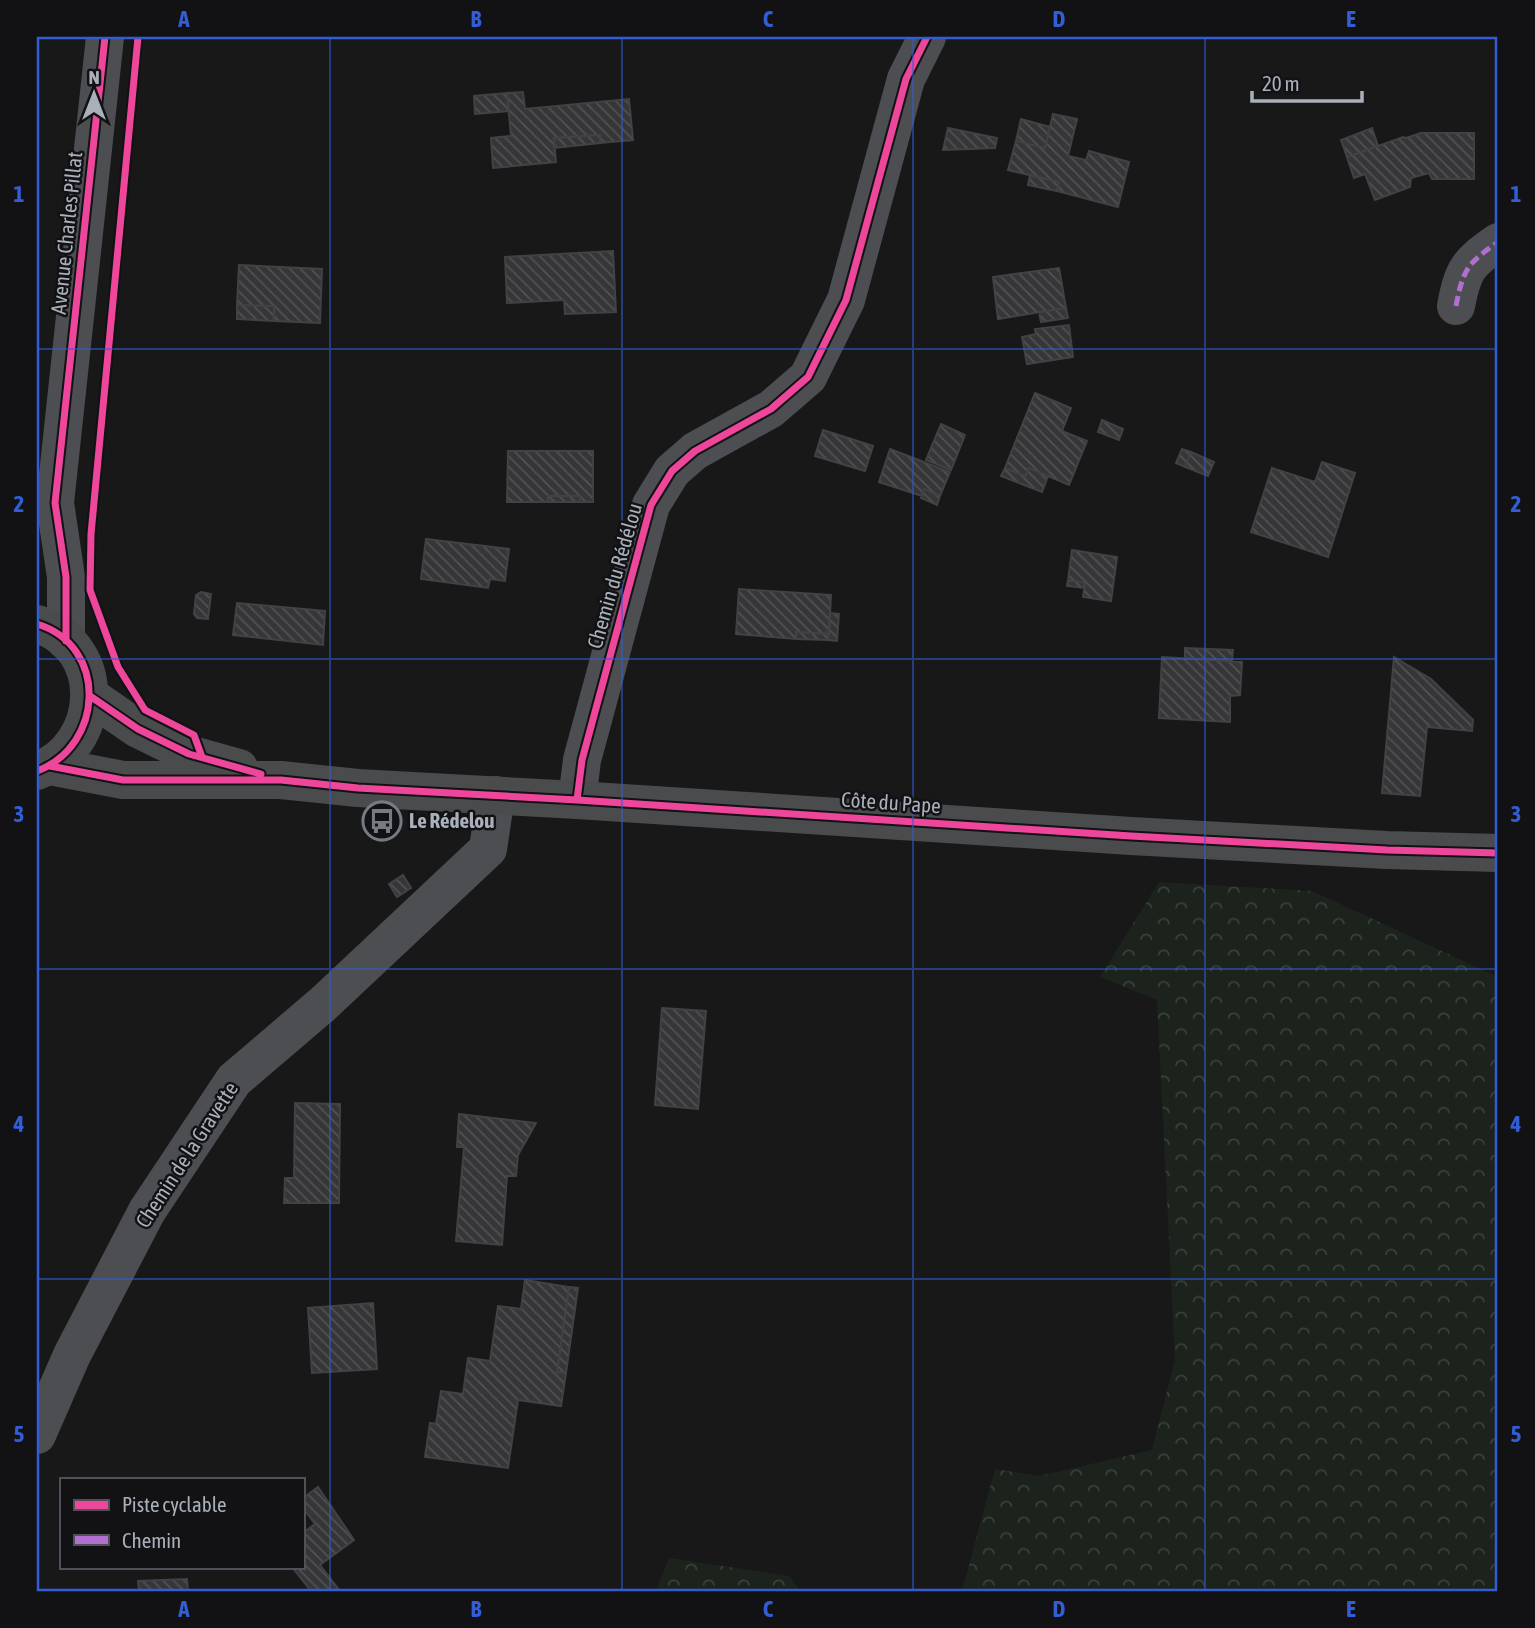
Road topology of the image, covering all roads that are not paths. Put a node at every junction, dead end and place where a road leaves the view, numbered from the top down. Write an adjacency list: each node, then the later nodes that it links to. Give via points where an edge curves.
1 (105, 37): 5 (street, Avenue Charles Pillat)
2 (927, 37): 12 (street, Chemin du Rédélou, via 906,79 846,300 808,377 771,409 695,451 671,471 651,505 582,760)
3 (1498, 242): 4 (street, via 1473,259 1460,283)
4 (1456, 306)
5 (55, 503): 6 (street, Avenue Charles Pillat); 7 (street, Avenue Charles Pillat, via 66,577)
6 (37, 537)
7 (52, 633): 8 (main road, via 79,657)
8 (90, 696): 9 (main road, via 80,736 67,753); 10 (main road, Côte du Pape, via 138,729 189,754)
9 (43, 769): 10 (main road, Côte du Pape, via 123,780)
10 (281, 780): 11 (main road, Côte du Pape)
11 (496, 795): 12 (main road, Côte du Pape); 14 (street, Chemin de la Gravette, via 488,849 323,1004 234,1080 147,1211 72,1355)
12 (577, 800): 13 (main road, Côte du Pape, via 1131,836)
13 (1498, 853)
14 (37, 1435)

